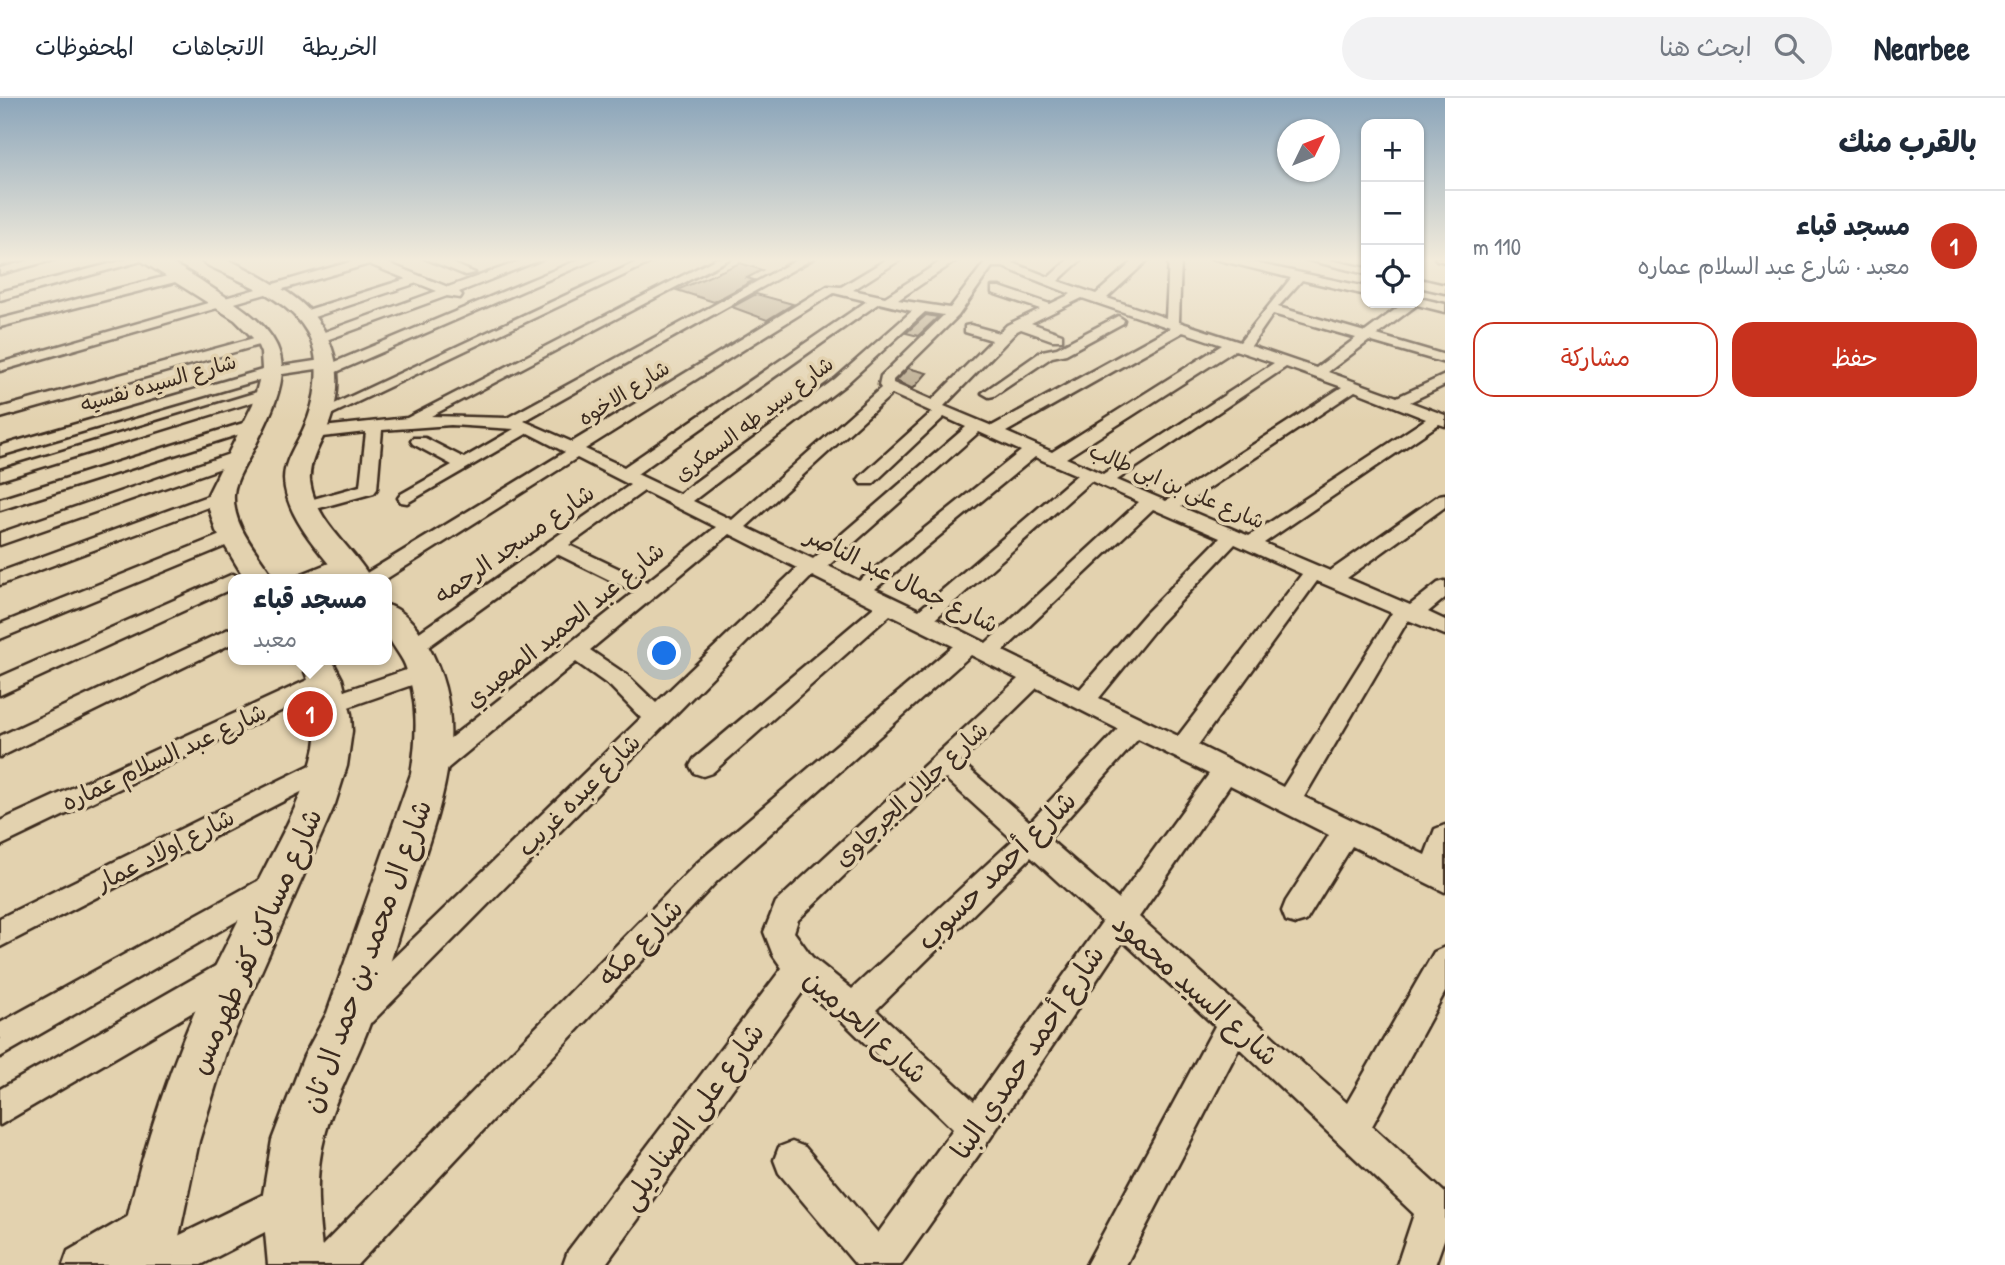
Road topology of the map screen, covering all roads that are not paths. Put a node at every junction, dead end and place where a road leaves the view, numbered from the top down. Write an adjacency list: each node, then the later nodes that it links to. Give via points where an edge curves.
1 (41, 312): 23 (street)
2 (181, 312): 33 (street)
3 (237, 312): 30 (street)
4 (297, 312): 28 (street)
5 (394, 312): 28 (street)
6 (466, 312): 37 (street, شارع السيده نفسيه)
7 (543, 312): 49 (street)
8 (620, 312): 50 (street)
9 (714, 312): 52 (street)
10 (795, 312): 57 (street, شارع الاخوه)
11 (865, 312): 62 (street)
12 (917, 312): 70 (street, شارع سيد طه السمكرى, via 840,382)
13 (947, 312): 43 (street, via 886,379)
14 (1015, 312): 22 (street)
15 (1045, 312): 22 (street)
16 (1139, 312): 24 (street)
17 (1177, 312): 24 (street)
18 (1267, 312): 31 (street)
19 (1283, 312): 26 (street)
20 (1398, 312): 26 (street)
21 (1118, 320): 41 (street, via 1047,354 996,395)
22 (1027, 322): 27 (street); 29 (street)
23 (0, 323)
24 (1177, 325): 31 (street); 54 (street, شارع عبده غريب)
25 (970, 328): 29 (street)
26 (1366, 335): 34 (street); 39 (street)
27 (1057, 337)
28 (321, 338): 37 (street)
29 (1000, 338): 41 (street)
30 (265, 339): 38 (street, via 274,356); 47 (street)
31 (1238, 345): 35 (street); 60 (street)
32 (12, 348): 33 (street, via 26,345)
33 (34, 356): 36 (street)
34 (1445, 359)
35 (1286, 361): 39 (street); 64 (street)
36 (0, 366)
37 (329, 366): 38 (street, شارع السيده نفسيه); 49 (street)
38 (274, 371): 44 (street); 58 (street, شارع السيده نفسيه)
39 (1319, 372): 42 (street)
40 (1445, 379): 45 (street)
41 (959, 382): 46 (street)
42 (1355, 385): 45 (street); 71 (street)
43 (890, 388): 46 (street, شارع على بن ابى طالب); 74 (street, شارع عبد الحميد الصعيدي)
44 (267, 393): 51 (street); 63 (street)
45 (1398, 402): 48 (street)
46 (939, 408): 54 (street, شارع على بن ابى طالب); 65 (street)
47 (0, 413)
48 (1441, 419): 77 (street)
49 (317, 424): 53 (street, شارع جمال عبد الناصر); 73 (street, via 299,464 297,481)
50 (405, 424): 52 (street, شارع جمال عبد الناصر, via 471,420); 53 (street, شارع جمال عبد الناصر)
51 (253, 425): 59 (street); 72 (street)
52 (519, 425): 57 (street, شارع جمال عبد الناصر); 61 (street)
53 (374, 427): 73 (street, via 368,489)
54 (986, 428): 56 (street, شارع على بن ابى طالب); 79 (street, شارع عبده غريب)
55 (419, 440): 61 (street)
56 (1034, 449): 60 (street, شارع على بن ابى طالب); 87 (street)
57 (575, 450): 62 (street, شارع جمال عبد الناصر); 82 (street, شارع الاخوه)
58 (0, 451)
59 (238, 456): 67 (street); 76 (street)
60 (1054, 458): 64 (street, شارع على بن ابى طالب)
61 (465, 464): 68 (street)
62 (625, 474): 66 (street, شارع جمال عبد الناصر)
63 (0, 475)
64 (1098, 477): 71 (street, شارع على بن ابى طالب); 91 (street)
65 (867, 480)
66 (645, 483): 70 (street, شارع جمال عبد الناصر); 78 (street, شارع مسجد الرحمه)
67 (221, 496): 75 (street); 84 (street)
68 (407, 498)
69 (1445, 499): 83 (street)
70 (681, 501): 74 (street, شارع جمال عبد الناصر)
71 (1161, 504): 77 (street, شارع على بن ابى طالب); 96 (street)
72 (0, 505)
73 (305, 507): 80 (street)
74 (733, 526): 79 (street, شارع جمال عبد الناصر); 88 (street, شارع عبد الحميد الصعيدي)
75 (233, 536): 81 (street); 93 (street)
76 (0, 539)
77 (1242, 539): 83 (street, شارع على بن ابى طالب); 102 (street, via 1153,618)
78 (558, 547): 88 (street); 95 (street, شارع مسجد الرحمه)
79 (813, 566): 87 (street, شارع جمال عبد الناصر); 103 (street, شارع عبده غريب)
80 (351, 571)
81 (244, 574)
82 (380, 574)
83 (1323, 575): 90 (street, شارع على بن ابى طالب); 106 (street)
84 (0, 579)
85 (228, 585): 101 (street)
86 (1445, 588): 90 (street)
87 (862, 589): 89 (street, شارع جمال عبد الناصر)
88 (648, 591): 97 (street, شارع عبد الحميد الصعيدي)
89 (890, 604): 91 (street, شارع جمال عبد الناصر); 110 (street)
90 (1408, 612): 92 (street, شارع على بن ابى طالب); 112 (street)
91 (922, 619): 96 (street, شارع جمال عبد الناصر)
92 (1445, 628)
93 (0, 632)
94 (228, 636): 105 (street)
95 (408, 645): 109 (street, شارع ال محمد بن حمد ال ثان, via 431,700)
96 (980, 648): 99 (street, شارع جمال عبد الناصر); 142 (street, شارع مكه, via 706,872)
97 (575, 652): 103 (street, via 634,692); 109 (street, شارع عبد الحميد الصعيدي)
98 (362, 665): 100 (street, شارع مسجد الرحمه)
99 (1036, 676): 102 (street, شارع جمال عبد الناصر); 107 (street, شارع جلال الجرجاوى)
100 (326, 681): 108 (street, شارع مساكن كفر طهرمس, via 336,732); 114 (street, شارع عبد السلام عماره)
101 (0, 687)
102 (1084, 700): 104 (street, شارع جمال عبد الناصر)
103 (656, 719): 128 (street, شارع عبده غريب)
104 (1135, 727): 106 (street, شارع جمال عبد الناصر); 116 (street, شارع أحمد حسوب)
105 (0, 747)
106 (1182, 748): 111 (street, شارع جمال عبد الناصر)
107 (945, 763): 116 (street, شارع السيد محمود); 120 (street, شارع جلال الجرجاوى)
108 (329, 766): 118 (street, شارع مساكن كفر طهرمس); 122 (street, شارع اولاد عمار)
109 (433, 766): 128 (street, شارع ال محمد بن حمد ال ثان)
110 (702, 766)
111 (1226, 770): 112 (street, شارع جمال عبد الناصر); 121 (street, شارع أحمد حمدي البنا)
112 (1288, 801): 113 (street, شارع جمال عبد الناصر)
113 (1348, 830): 117 (street, شارع جمال عبد الناصر); 119 (street)
114 (0, 834)
115 (1445, 837): 117 (street)
116 (1031, 840): 121 (street, شارع السيد محمود); 126 (street, شارع أحمد حسوب)
117 (1439, 876)
118 (281, 881): 124 (street, شارع مساكن كفر طهرمس); 129 (street)
119 (1296, 911)
120 (786, 912): 125 (street, شارع الحرمين, via 779,932 783,945)
121 (1118, 919): 127 (street, شارع السيد محمود); 131 (street, شارع أحمد حمدي البنا)
122 (0, 933)
123 (1445, 962): 132 (street)
124 (239, 968): 130 (street); 136 (street, شارع مساكن كفر طهرمس, via 192,1082)
125 (802, 968): 126 (street, شارع الحرمين); 143 (street, شارع على الصناديلى)
126 (853, 1010): 131 (street, شارع الحرمين)
127 (1235, 1022): 132 (street, شارع السيد محمود); 144 (street)
128 (346, 1026): 134 (street, شارع ال محمد بن حمد ال ثان, via 321,1073 298,1140)
129 (0, 1041)
130 (0, 1108)
131 (977, 1128): 137 (street, شارع أحمد حمدي البنا)
132 (1351, 1130): 135 (street, شارع السيد محمود)
133 (792, 1160): 137 (street)
134 (289, 1200): 140 (street); 141 (street, شارع ال محمد بن حمد ال ثان)
135 (1439, 1213): 145 (street)
136 (152, 1222): 138 (street); 139 (street, شارع مساكن كفر طهرمس)
137 (878, 1264)
138 (82, 1265)
139 (145, 1265)
140 (161, 1265)
141 (296, 1265)
142 (331, 1265)
143 (582, 1265)
144 (1105, 1265)
145 (1416, 1265)

